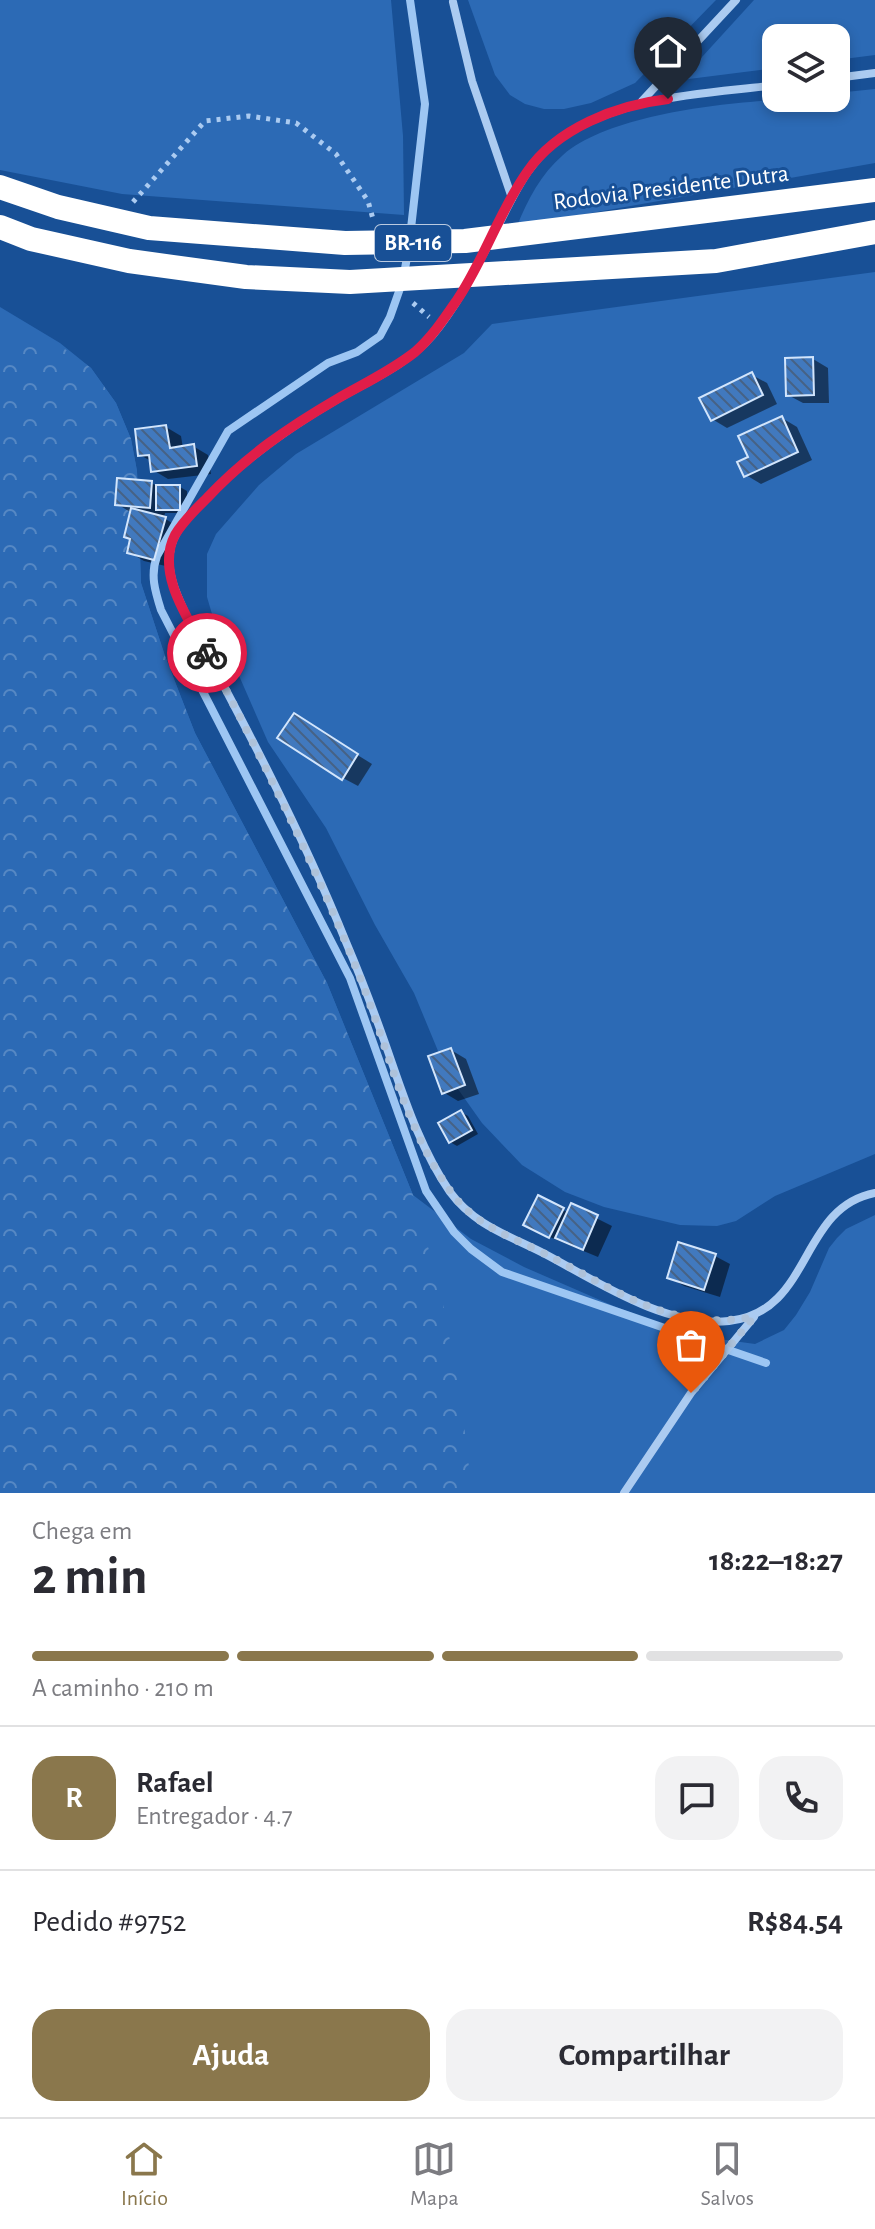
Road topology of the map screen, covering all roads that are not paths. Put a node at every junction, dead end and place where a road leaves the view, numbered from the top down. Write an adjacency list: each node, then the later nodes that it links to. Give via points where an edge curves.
1 (736, 0): 6 (street)
2 (453, 2): 9 (street, via 472,81)
3 (875, 73): 4 (street)
4 (850, 76)
5 (762, 87): 6 (street)
6 (641, 102): 9 (street, via 552,144)
7 (0, 187): 8 (highway, Rodovia Presidente Dutra / BR-116, via 149,228 345,243 465,241)
8 (875, 190)
9 (512, 198): 13 (street, via 469,283 430,339 251,456 188,518 175,536 170,565 176,591 318,873 413,1123 451,1192 468,1212 503,1236 639,1303 709,1322)
10 (0, 227): 11 (highway, BR-116, via 129,261 246,277 378,281 716,261)
11 (875, 232)
12 (875, 1193): 13 (street, via 847,1203 827,1221 787,1291)
13 (754, 1317): 14 (street, via 691,1393)
14 (624, 1493)

